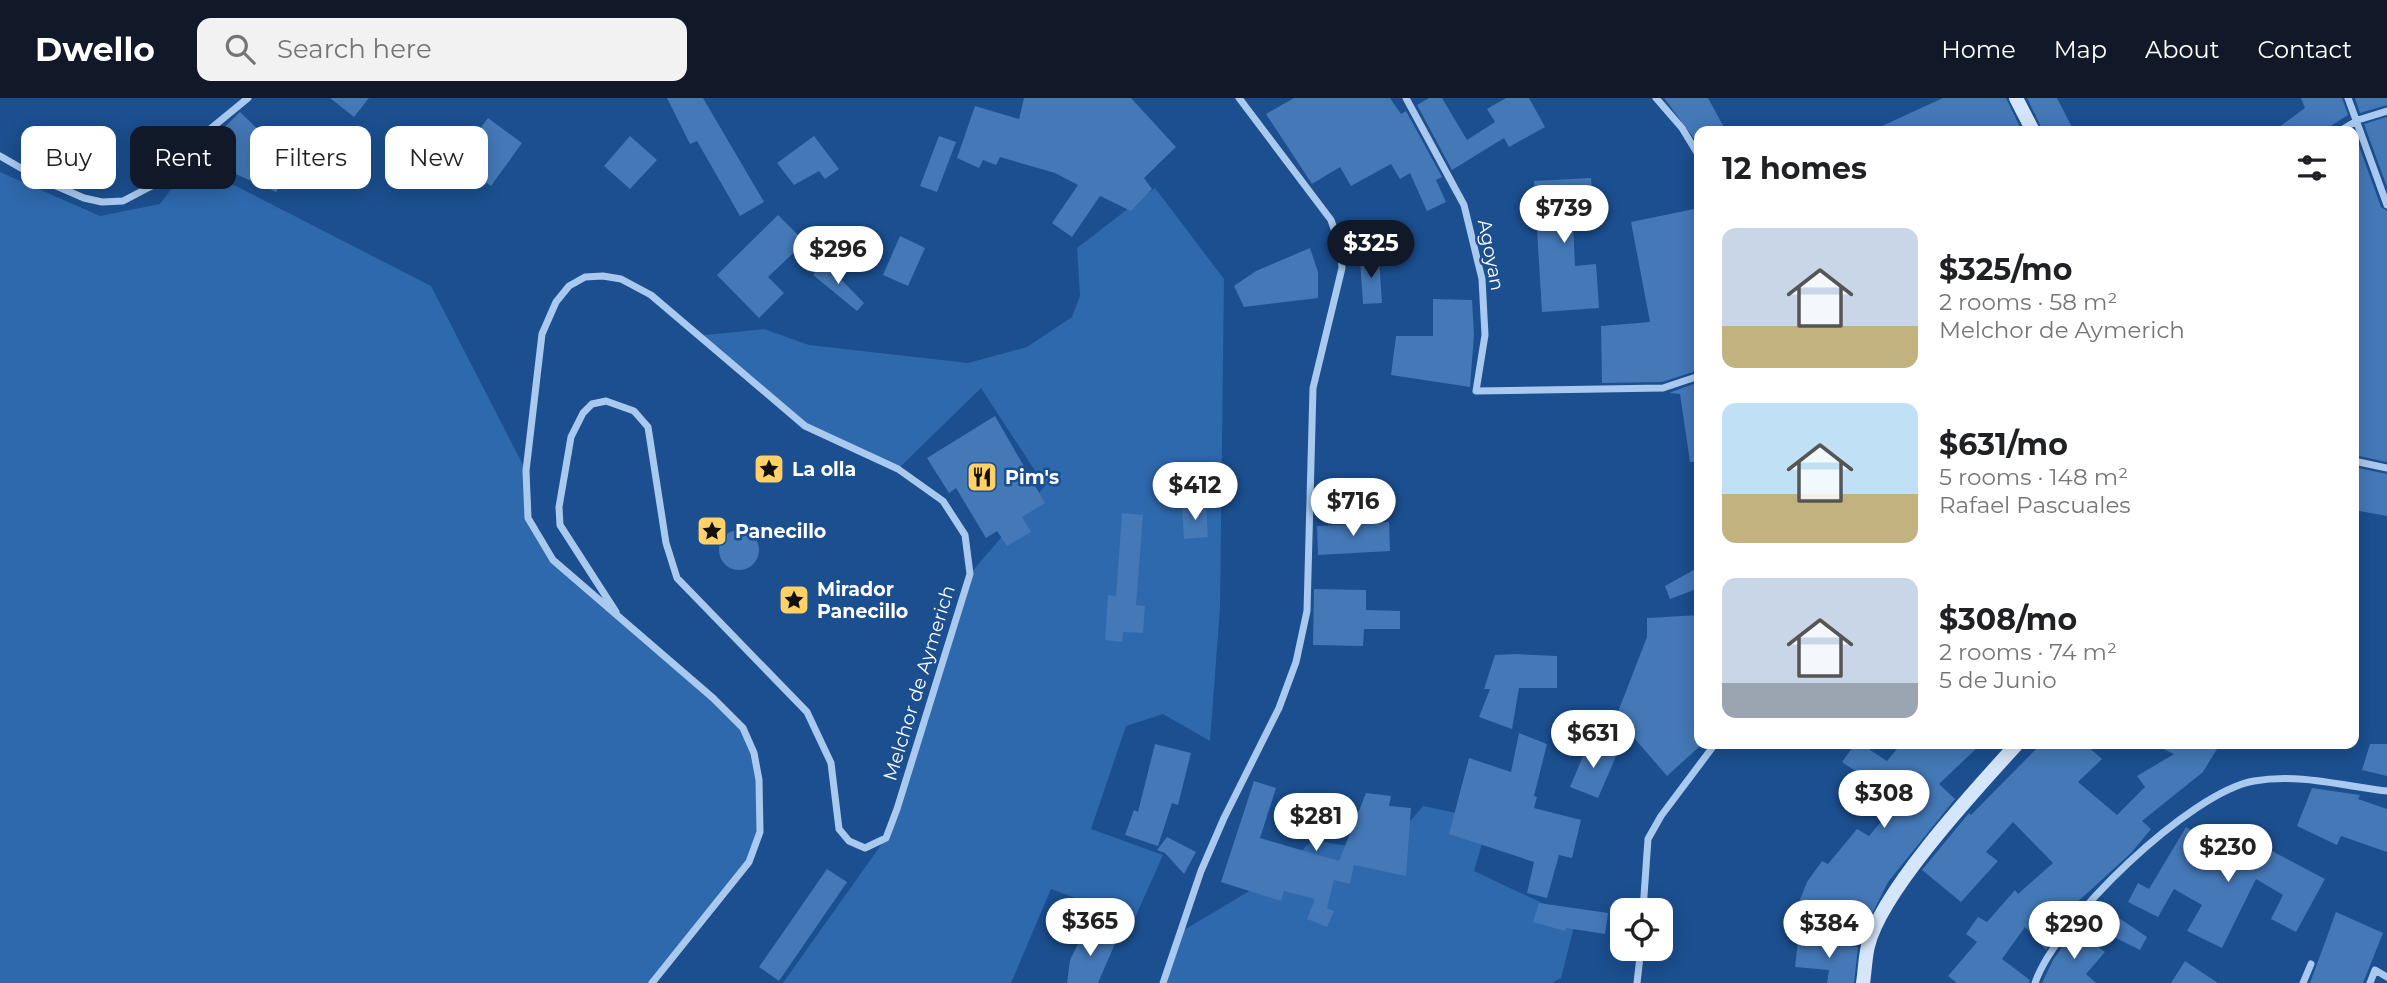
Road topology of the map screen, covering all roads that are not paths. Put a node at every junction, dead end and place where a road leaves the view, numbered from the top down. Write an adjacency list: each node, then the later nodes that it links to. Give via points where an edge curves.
1 (248, 98): 12 (street, via 187,148 167,178 123,201 102,202 40,179)
2 (1239, 98): 26 (street, via 1331,220 1342,268 1313,388 1308,598 1300,650 1279,708 1201,871)
3 (1406, 98): 14 (street, Agoyan, via 1464,205 1482,279 1485,335 1476,391 1663,388)
4 (1656, 98): 11 (street)
5 (2016, 98): 9 (street)
6 (2348, 98): 8 (street)
7 (2387, 111): 8 (street)
8 (2358, 120): 10 (street); 13 (street)
9 (2030, 126)
10 (2348, 126)
11 (1694, 148)
12 (0, 156)
13 (2387, 205)
14 (1694, 378)
15 (2359, 462): 16 (street)
16 (2387, 468)
17 (616, 612): 17 (street, Melchor de Aymerich, via 560,525 559,507 571,437 583,413 592,404 606,401 634,411 648,427 666,543 677,578 807,712 831,763 839,828 849,841 864,848 886,838 897,809 970,574 965,535 943,501 898,469 805,426 651,295 621,279 585,277 569,286 556,302 542,334 526,471 528,518 553,560); 25 (street, Melchor de Aymerich, via 743,728 759,780 760,832 749,862)
18 (1711, 749): 21 (street, via 1648,839)
19 (2012, 749): 28 (street, via 1966,800 1891,898 1868,944)
20 (2387, 791): 29 (street, via 2302,778 2252,781 2189,811 2133,859 2070,924)
21 (1644, 898)
22 (1640, 961): 27 (street)
23 (2311, 964): 30 (street)
24 (2387, 977): 31 (street, via 2375,970)
25 (652, 983)
26 (1163, 983)
27 (1637, 983)
28 (1863, 983)
29 (2035, 983)
30 (2303, 983)
31 (2370, 983)

